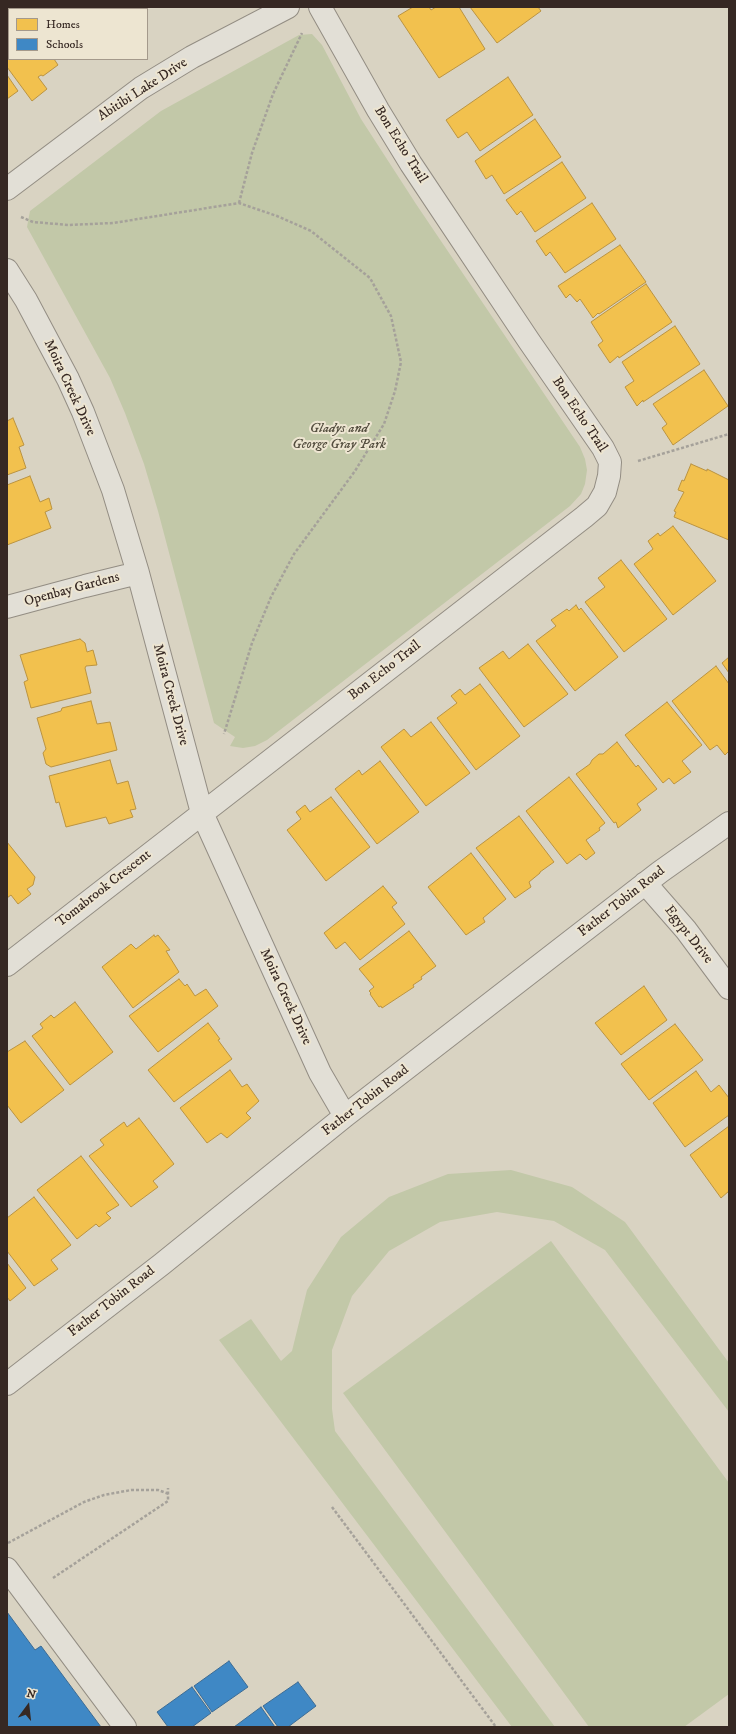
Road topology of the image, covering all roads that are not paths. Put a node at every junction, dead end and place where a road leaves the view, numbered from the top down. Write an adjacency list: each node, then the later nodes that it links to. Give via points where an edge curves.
1 (288, 7): 3 (street, Abitibi Lake Drive, via 192,57 141,88)
2 (320, 7): 7 (street, Bon Echo Trail, via 411,164 603,448 610,462 609,476 605,492 597,506 584,517)
3 (7, 189)
4 (7, 270): 5 (street, Moira Creek Drive, via 26,300 83,412 113,490)
5 (138, 573): 6 (street, Openbay Gardens); 7 (street, Moira Creek Drive)
6 (7, 607)
7 (202, 813): 10 (street, Tomabrook Crescent); 12 (street, Moira Creek Drive, via 320,1073)
8 (729, 823): 9 (street, Father Tobin Road)
9 (645, 883): 11 (street, Egypt Drive, via 686,930); 12 (street, Father Tobin Road)
10 (7, 965)
11 (729, 988)
12 (345, 1116): 13 (street, Father Tobin Road, via 169,1259)
13 (7, 1384)
14 (7, 1569): 15 (street)
15 (124, 1727)

